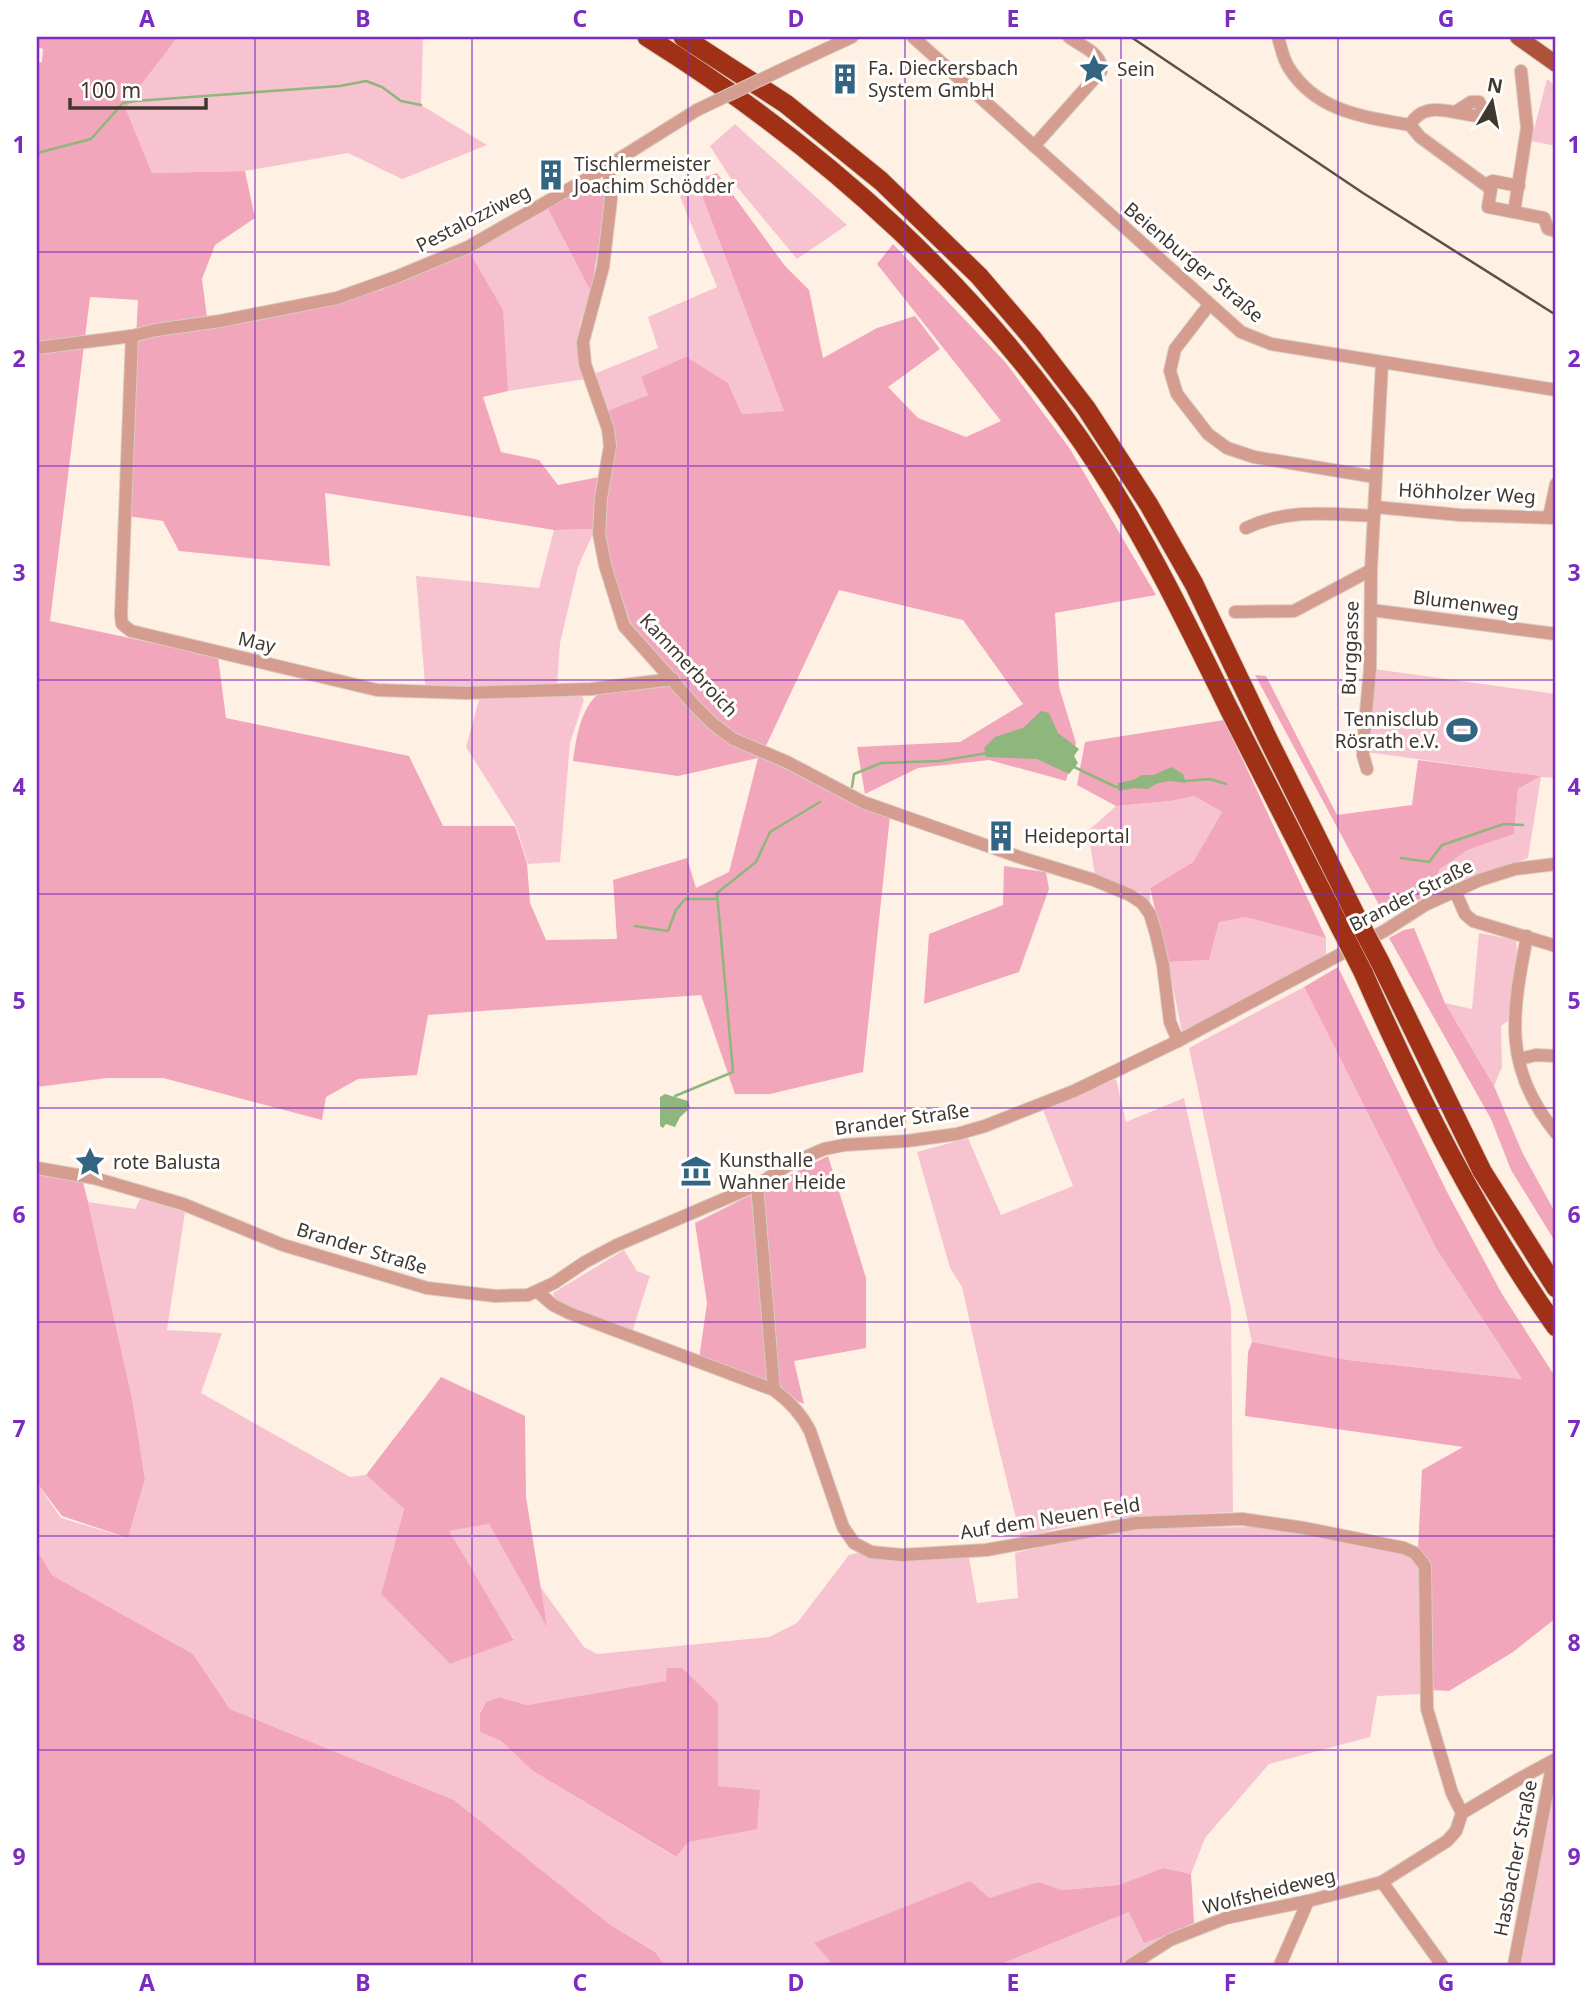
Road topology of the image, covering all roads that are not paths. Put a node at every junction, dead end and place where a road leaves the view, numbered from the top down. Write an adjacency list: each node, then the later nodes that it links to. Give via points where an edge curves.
1 (647, 37): 36 (highway, via 775,124 868,201 961,290 1059,411 1108,482 1175,599)
2 (684, 37): 36 (highway, via 786,104 931,227 1033,339 1086,408 1194,584)
3 (852, 37): 13 (street, Pestalozziweg, bridge, via 697,110)
4 (913, 37): 12 (street, Beienburger Straße)
5 (1069, 37): 12 (street, via 1097,56 1101,71)
6 (1278, 37): 11 (street, via 1289,69 1331,106 1347,114)
7 (1518, 37): 8 (main road)
8 (1556, 64)
9 (1521, 71): 15 (street, via 1527,128)
10 (1457, 111): 11 (street, via 1425,111)
11 (1410, 125): 14 (street)
12 (1034, 146): 18 (street, Beienburger Straße)
13 (606, 167): 19 (street, Pestalozziweg, via 468,247 372,286 337,298); 32 (street, Kammerbroich, via 611,199 603,267 583,342 585,364 606,420 610,446 599,534 625,626)
14 (1486, 184): 15 (street); 16 (street, via 1491,189 1488,207)
15 (1518, 186): 16 (street)
16 (1514, 212): 17 (street, via 1544,218 1548,229)
17 (1556, 231)
18 (1209, 305): 21 (street, Beienburger Straße, via 1261,342); 23 (street, via 1175,349 1170,371 1177,394 1208,434 1227,448 1254,457)
19 (132, 337): 20 (street, Pestalozziweg); 32 (street, May, via 121,615 122,624 131,631 377,690 592,689)
20 (37, 348)
21 (1382, 363): 22 (street, Beienburger Straße); 23 (street, Burggasse)
22 (1556, 390)
23 (1375, 477): 25 (street, Burggasse)
24 (1556, 484): 26 (street)
25 (1375, 511): 26 (street, Höhholzer Weg); 27 (street, via 1281,515); 28 (street, Burggasse)
26 (1553, 518)
27 (1246, 528)
28 (1371, 570): 29 (street, Burggasse); 30 (street, Burggasse, via 1294,611)
29 (1371, 610): 31 (street, Blumenweg); 33 (street, Burggasse, via 1363,755)
30 (1235, 612)
31 (1556, 634)
32 (673, 679): 40 (street, Kammerbroich, via 712,723 733,739 863,802 1094,880 1142,903 1156,934 1170,1022)
33 (1367, 769)
34 (1556, 864): 35 (street, Brander Straße, via 1516,869)
35 (1455, 891): 37 (street, via 1468,918); 40 (street, Brander Straße)
36 (1348, 922): 39 (highway, bridge)
37 (1527, 936): 38 (street); 42 (street, via 1514,1015)
38 (1556, 946)
39 (1372, 967): 46 (highway, via 1482,1171); 48 (highway, via 1397,1049 1497,1239)
40 (1178, 1041): 45 (street, Brander Straße, via 1109,1076 985,1126 929,1139 824,1149)
41 (1556, 1056): 42 (street)
42 (1519, 1059): 43 (street, via 1526,1086)
43 (1556, 1133)
44 (37, 1168): 47 (street, Brander Straße, via 94,1178 183,1204 283,1245 427,1288 495,1296)
45 (758, 1185): 47 (street, Brander Straße, via 617,1245); 49 (street)
46 (1556, 1288)
47 (538, 1292): 49 (street, Auf dem Neuen Feld, via 569,1313)
48 (1556, 1326)
49 (774, 1390): 51 (street, Auf dem Neuen Feld, via 805,1422 848,1536 871,1552 902,1555 986,1550 1136,1523 1242,1519 1383,1542 1415,1553 1425,1566 1427,1709 1451,1793)
50 (1555, 1760): 51 (street, Wolfsheideweg); 57 (street, Hasbacher Straße)
51 (1462, 1814): 52 (street, Wolfsheideweg, via 1447,1841)
52 (1382, 1882): 53 (street, Wolfsheideweg); 56 (street)
53 (1308, 1902): 54 (street, Wolfsheideweg, via 1195,1928); 55 (street)
54 (1131, 1965)
55 (1280, 1965)
56 (1442, 1965)
57 (1514, 1965)

